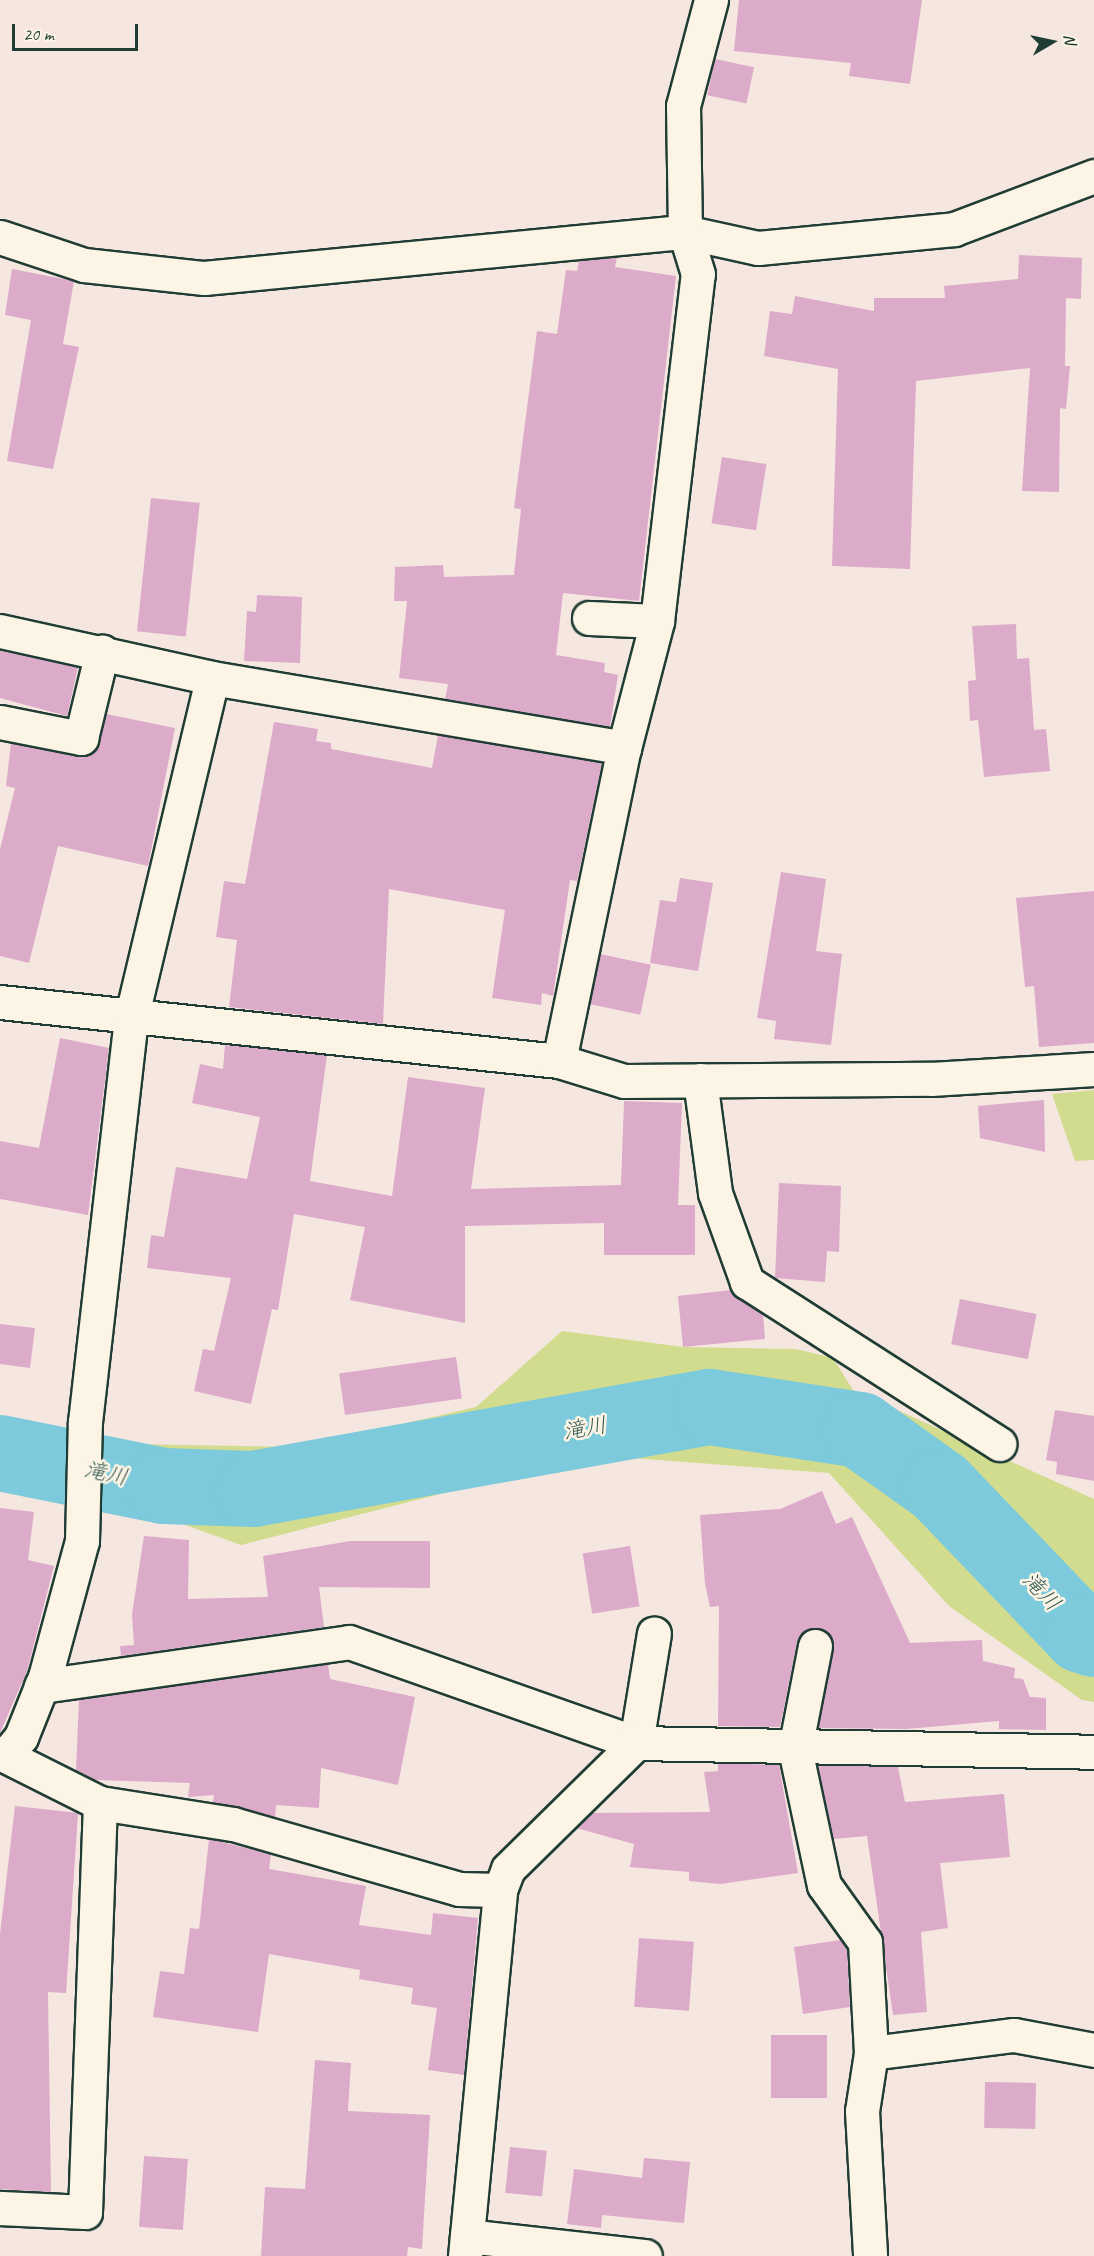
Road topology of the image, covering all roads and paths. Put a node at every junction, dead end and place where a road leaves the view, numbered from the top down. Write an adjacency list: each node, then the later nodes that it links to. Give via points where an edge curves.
1 (711, 0): 3 (street, via 683,106)
2 (1094, 176): 3 (street, via 954,229 758,248)
3 (685, 232): 4 (street, via 204,278 84,266); 6 (street, via 698,274)
4 (0, 237)
5 (589, 618): 6 (street)
6 (657, 621): 11 (street)
7 (0, 631): 8 (street)
8 (102, 652): 9 (street); 10 (street, via 81,738)
9 (212, 678): 11 (street); 13 (street)
10 (0, 722)
11 (624, 748): 14 (street)
12 (0, 1002): 13 (street)
13 (131, 1019): 14 (street); 20 (street, via 85,1422 82,1541)
14 (559, 1061): 16 (street, via 624,1080)
15 (1094, 1069): 16 (street, via 931,1079)
16 (700, 1080): 17 (street, via 715,1193 747,1282)
17 (999, 1444)
18 (654, 1633): 21 (street)
19 (815, 1646): 22 (street)
20 (41, 1686): 21 (street, via 349,1642); 24 (street, via 21,1737)
21 (636, 1743): 22 (street); 26 (street, via 508,1869)
22 (795, 1749): 23 (street); 28 (street, via 824,1885 865,1942)
23 (1094, 1752)
24 (4, 1753): 25 (street, via 36,1774)
25 (100, 1803): 26 (street, via 233,1824 459,1889); 29 (street, via 85,2212)
26 (500, 1890): 30 (street)
27 (1094, 2050): 28 (street, via 1014,2035)
28 (871, 2053): 32 (street, via 862,2111)
29 (0, 2208)
30 (466, 2246): 31 (street)
31 (645, 2256)
32 (870, 2256)

